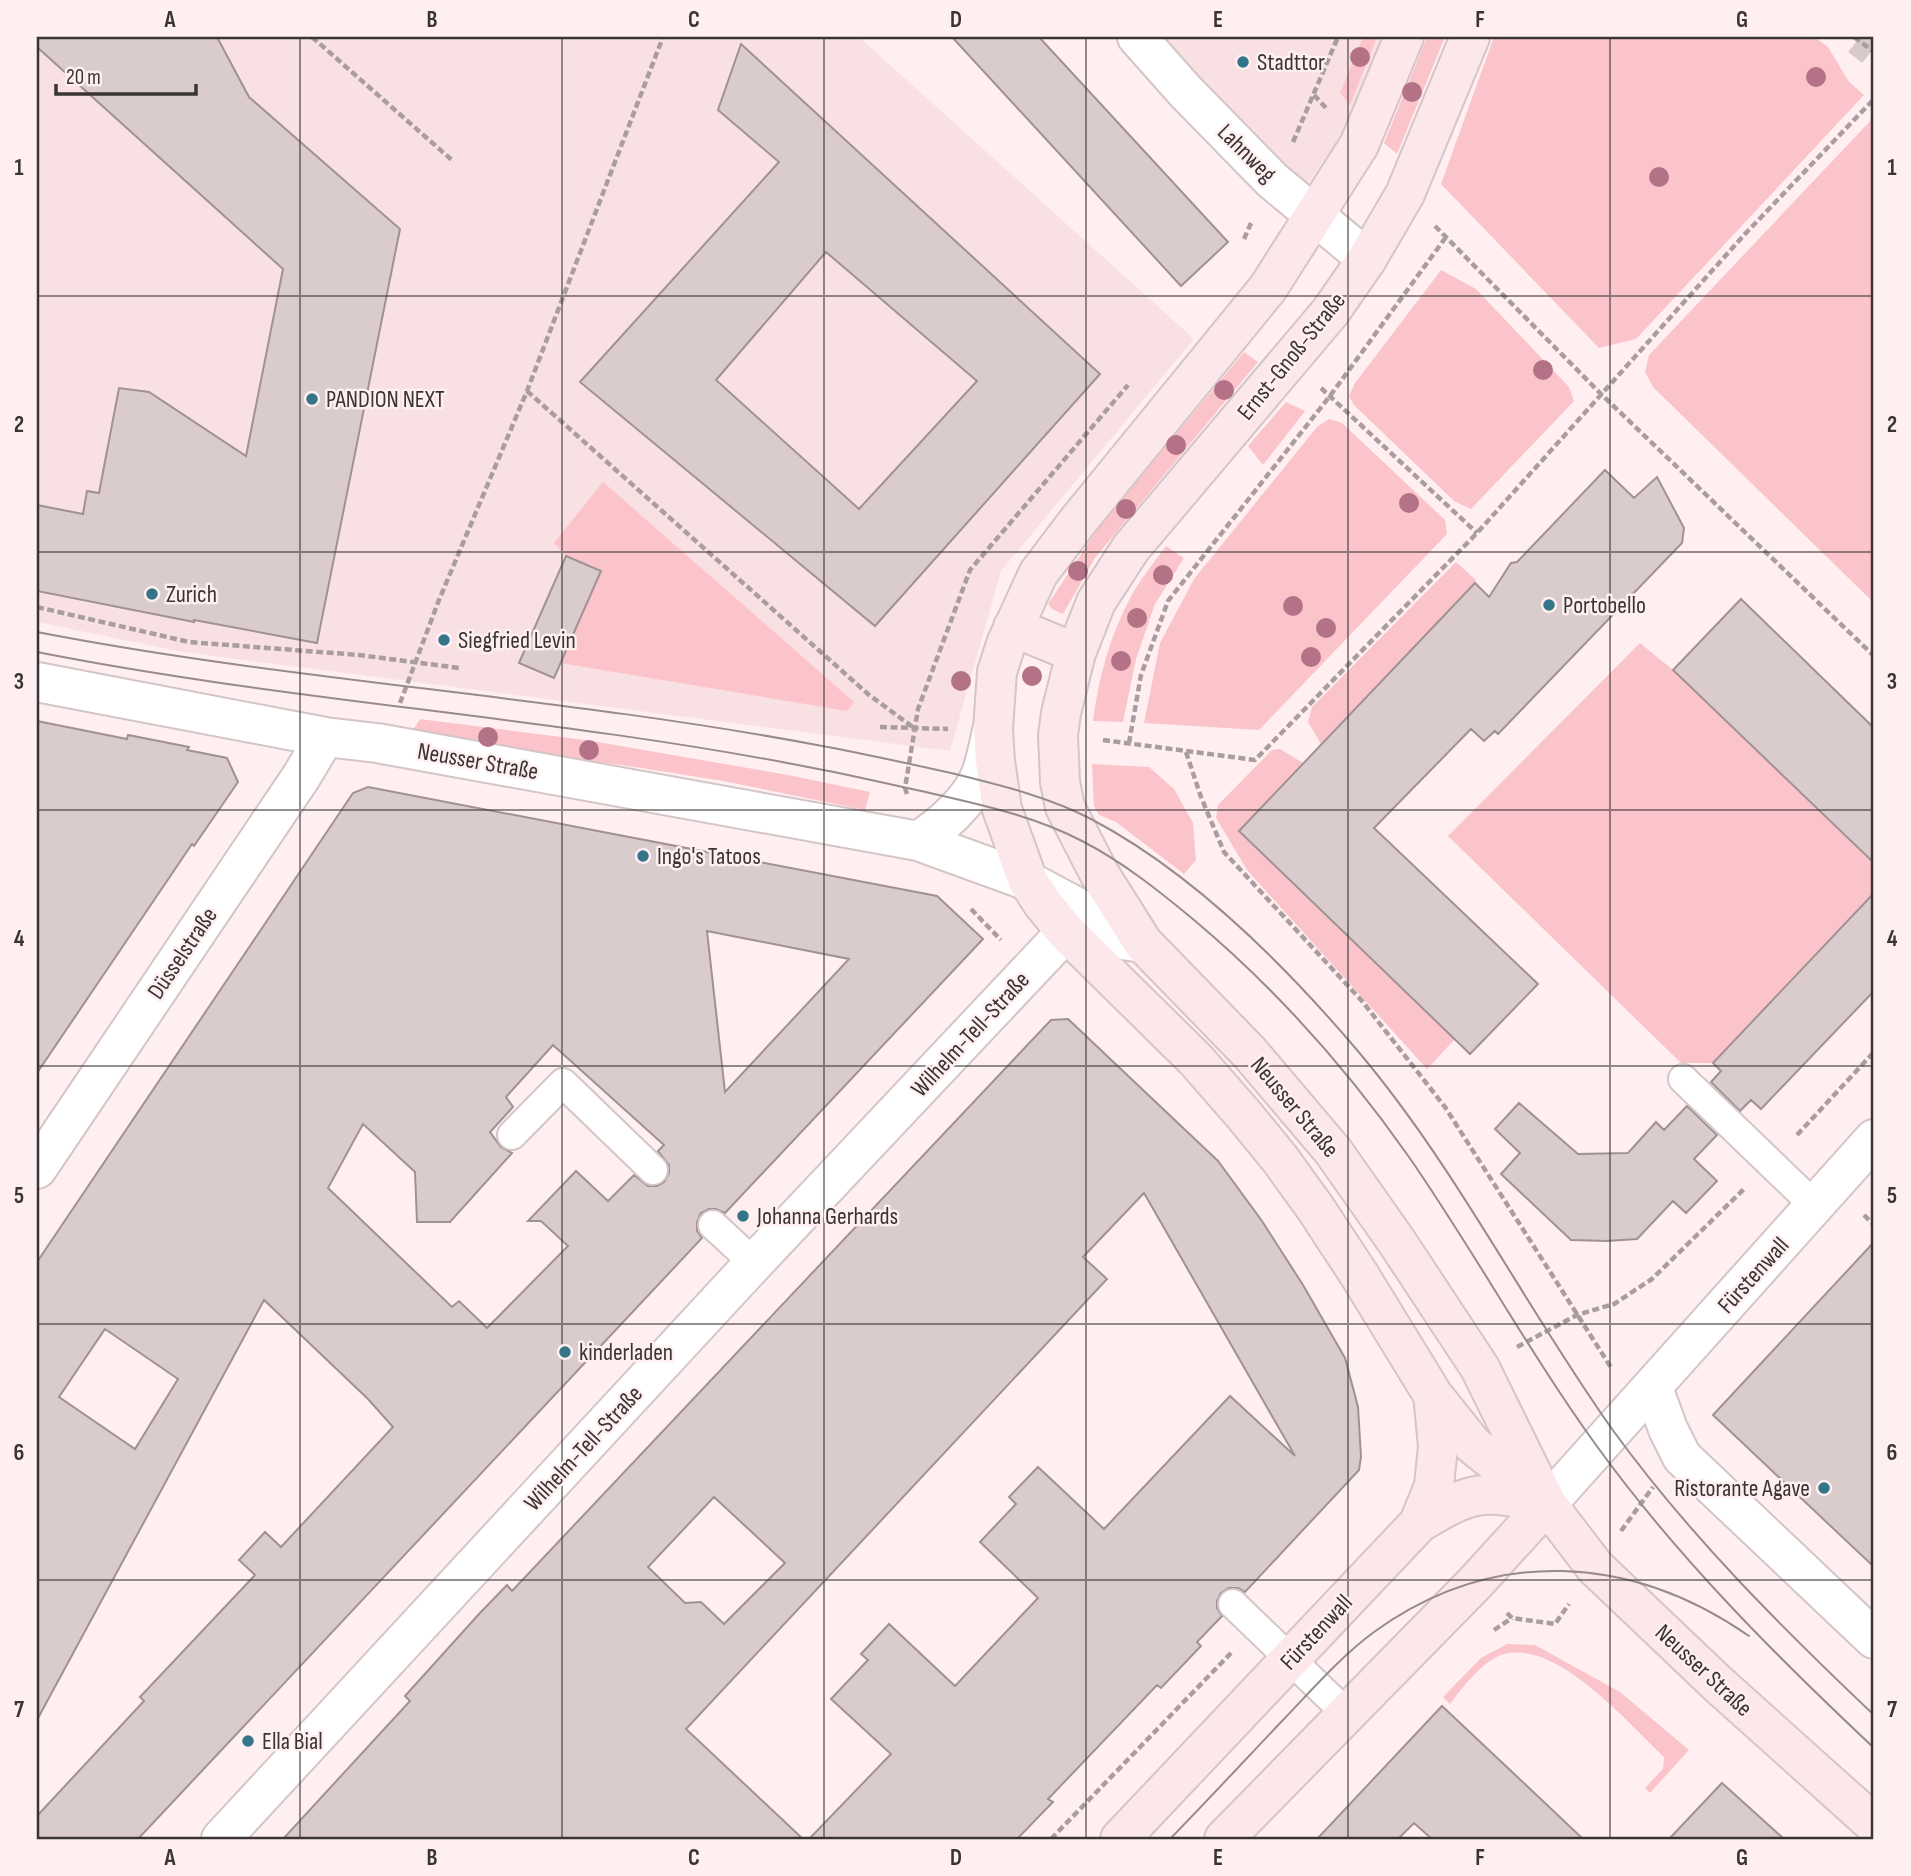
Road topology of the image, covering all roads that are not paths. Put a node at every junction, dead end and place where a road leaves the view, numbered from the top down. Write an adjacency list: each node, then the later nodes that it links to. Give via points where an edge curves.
1 (1137, 37): 4 (street, Lahnweg, via 1272,180)
2 (1404, 37): 4 (street, via 1359,145)
3 (1470, 37): 5 (street, Ernst-Gnoß-Straße, via 1405,194)
4 (1314, 215): 5 (street, Lahnweg); 6 (street, via 1268,288 1038,574)
5 (1367, 259): 7 (street, Ernst-Gnoß-Straße, via 1331,311 1131,548 1096,602)
6 (1013, 627): 7 (street); 9 (street, via 997,672)
7 (1076, 653): 14 (street, Ernst-Gnoß-Straße, via 1058,735 1065,807)
8 (37, 682): 10 (street, Neusser Straße)
9 (993, 729): 11 (street, via 979,780 935,830); 12 (street, via 1002,809)
10 (326, 737): 11 (street, Neusser Straße); 18 (street, Düsselstraße)
11 (918, 841): 12 (street, Neusser Straße)
12 (1028, 881): 13 (street); 14 (street, Neusser Straße)
13 (1066, 932): 14 (street); 22 (street, Wilhelm-Tell-Straße); 24 (street, Neusser Straße, via 1196,1060 1280,1159)
14 (1143, 943): 25 (street, Neusser Straße, via 1249,1052 1333,1151 1480,1368)
15 (1683, 1079): 20 (lane)
16 (512, 1135): 19 (lane, via 563,1083)
17 (1874, 1139): 20 (street, Fürstenwall)
18 (37, 1169)
19 (653, 1170)
20 (1814, 1205): 23 (street, Fürstenwall)
21 (713, 1225): 22 (lane)
22 (754, 1263): 32 (street, Wilhelm-Tell-Straße)
23 (1653, 1388): 25 (street, Fürstenwall); 28 (street, via 1682,1457)
24 (1433, 1395): 25 (street, Neusser Straße, via 1473,1445); 26 (street, Neusser Straße, via 1438,1446 1434,1486)
25 (1547, 1504): 26 (street, Fürstenwall, via 1480,1494 1451,1503); 30 (street, Fürstenwall); 31 (street, Neusser Straße, via 1602,1574)
26 (1419, 1523): 29 (street, Fürstenwall)
27 (1233, 1604): 29 (lane)
28 (1874, 1639)
29 (1290, 1659): 30 (lane); 33 (street, Fürstenwall)
30 (1347, 1714): 34 (street, Fürstenwall)
31 (1874, 1825)
32 (221, 1839)
33 (1120, 1839)
34 (1224, 1839)

